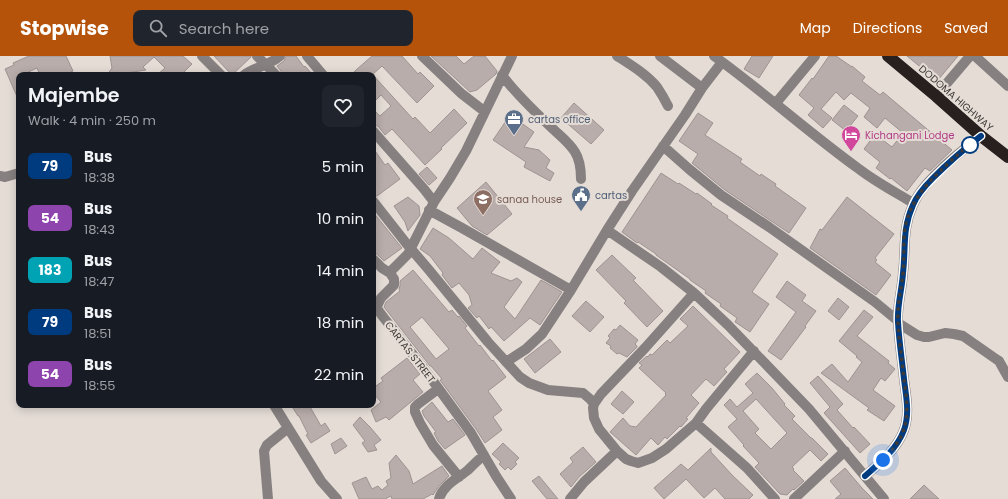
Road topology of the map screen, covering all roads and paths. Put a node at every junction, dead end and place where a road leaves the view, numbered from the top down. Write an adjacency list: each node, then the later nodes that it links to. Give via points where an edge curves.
1 (202, 56): 15 (street)
2 (258, 56): 14 (street)
3 (280, 56): 14 (street)
4 (307, 56): 18 (street)
5 (422, 56): 25 (street)
6 (618, 56): 24 (street, via 651,81)
7 (660, 56): 21 (street)
8 (815, 56): 23 (street)
9 (888, 56): 22 (highway, DODOMA HIGHWAY)
10 (970, 56): 22 (street)
11 (974, 56): 20 (street)
12 (507, 58): 19 (street)
13 (718, 59): 21 (street); 23 (street)
14 (266, 64): 16 (street); 17 (street)
15 (218, 72)
16 (249, 72)
17 (273, 72)
18 (320, 72)
19 (502, 75): 25 (street); 32 (street, via 575,152 580,165)
20 (1008, 86)
21 (702, 88): 28 (street)
22 (936, 96): 27 (highway, DODOMA HIGHWAY)
23 (776, 103): 33 (street, via 860,170)
24 (668, 106)
25 (484, 111): 35 (street, via 450,178)
26 (376, 134): 35 (street, via 424,189)
27 (981, 136): 29 (highway, DODOMA HIGHWAY); 33 (street, via 941,170)
28 (664, 146): 36 (street); 42 (street, via 721,195 875,302)
29 (1008, 157)
30 (16, 174): 31 (street)
31 (0, 176)
32 (581, 179)
33 (913, 203): 42 (street, via 904,234)
34 (376, 205): 37 (street)
35 (431, 206): 37 (street); 40 (street, via 462,228)
36 (607, 230): 40 (street); 41 (street)
37 (411, 248): 39 (street); 44 (street)
38 (376, 262): 39 (street)
39 (390, 273): 46 (street, CARTAS STREET, via 394,285 381,298 377,307)
40 (571, 290): 44 (street, via 542,334 526,349)
41 (694, 293): 43 (street); 47 (street)
42 (898, 322): 45 (street, via 924,337 945,333 963,336 999,361); 54 (street, via 907,416 900,439 890,453)
43 (754, 351): 49 (street); 52 (street)
44 (506, 362): 47 (street, via 529,383 548,390 583,393)
45 (1008, 377)
46 (438, 389): 53 (street, CARTAS STREET); 55 (street, via 424,398 415,407 415,412 433,445)
47 (594, 404): 51 (street, via 594,418 599,429)
48 (276, 408): 50 (street)
49 (696, 423): 51 (street, via 666,449 643,462 631,461); 61 (street, via 747,468)
50 (288, 428): 56 (street, via 267,445 264,451); 57 (street, via 321,481)
51 (617, 451): 60 (street)
52 (845, 451): 54 (street); 62 (street)
53 (484, 455): 55 (street); 59 (street, CARTAS STREET)
54 (865, 476): 63 (street)
55 (459, 477): 58 (street, via 444,490)
56 (268, 499)
57 (337, 499)
58 (439, 499)
59 (512, 499)
60 (570, 499)
61 (775, 499)
62 (794, 499)
63 (884, 499)

